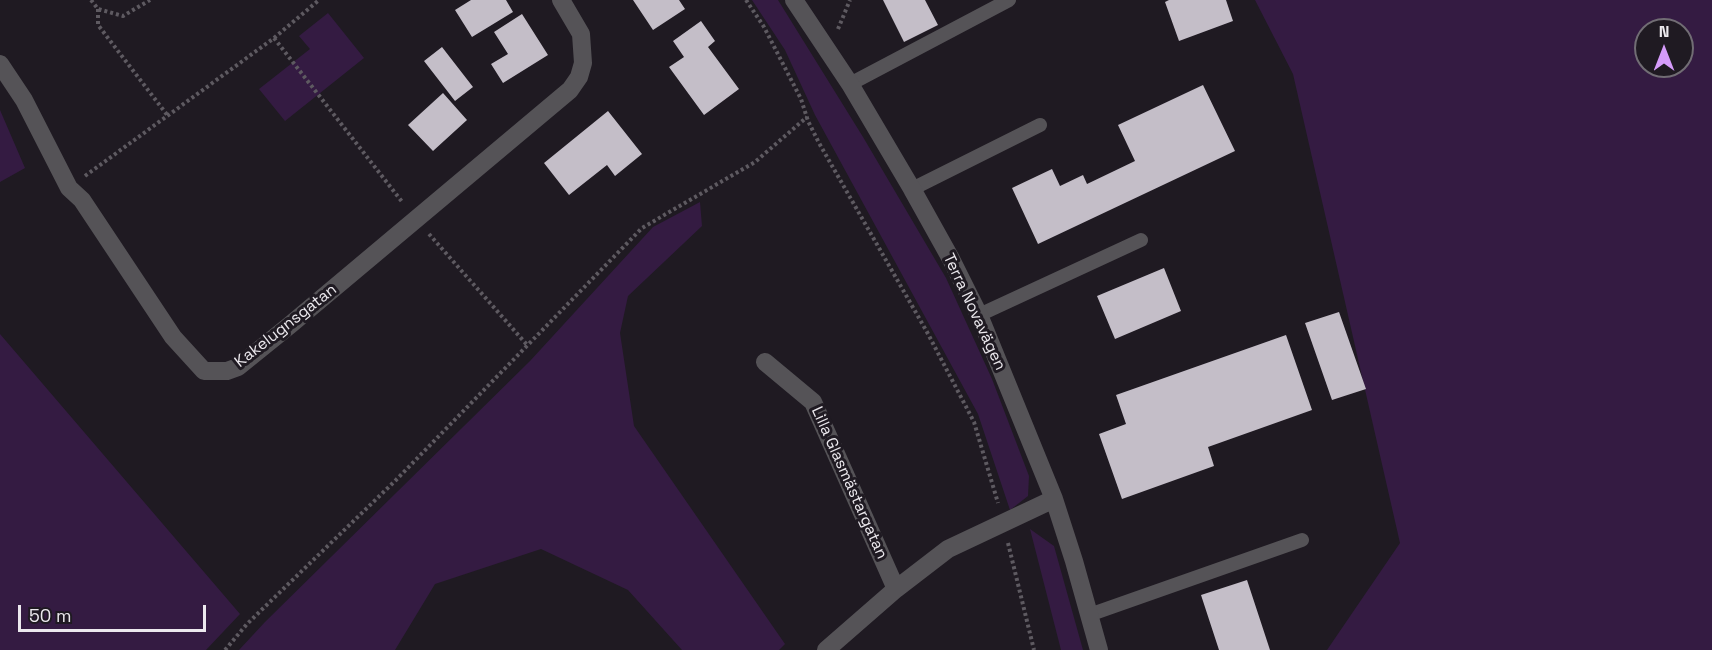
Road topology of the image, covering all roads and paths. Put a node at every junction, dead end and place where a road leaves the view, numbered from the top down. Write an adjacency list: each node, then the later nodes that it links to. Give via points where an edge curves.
1 (91, 0): 8 (path)
2 (150, 0): 8 (path, via 123,16)
3 (319, 0): 9 (path)
4 (561, 0): 17 (street, Kakelugnsgatan, via 581,34 583,63 570,90)
5 (746, 0): 13 (path, via 764,27)
6 (794, 0): 11 (street, Terra Novavägen)
7 (1009, 0): 11 (lane)
8 (98, 9): 12 (path, via 98,25)
9 (274, 38): 12 (path); 17 (path)
10 (0, 64): 15 (street, Kakelugnsgatan, via 24,100)
11 (849, 84): 16 (street, Terra Novavägen)
12 (168, 116): 15 (path)
13 (807, 117): 20 (path, via 755,162 642,228); 23 (path, via 974,422)
14 (1040, 125): 16 (lane)
15 (69, 188): 17 (street, Kakelugnsgatan, via 82,200 173,337 204,371 238,367)
16 (912, 189): 19 (street, Terra Novavägen)
17 (416, 219): 20 (path)
18 (1141, 240): 19 (lane)
19 (979, 315): 22 (street, Terra Novavägen)
20 (528, 346): 27 (path)
21 (765, 362): 25 (street, Lilla Glasmästargatan, via 813,402)
22 (1054, 499): 23 (street); 26 (street, Terra Novavägen)
23 (1003, 524): 25 (street, via 948,549); 29 (path)
24 (1302, 540): 26 (lane)
25 (896, 589): 28 (street)
26 (1089, 615): 30 (street, Terra Novavägen)
27 (225, 650)
28 (826, 650)
29 (1034, 650)
30 (1099, 650)

